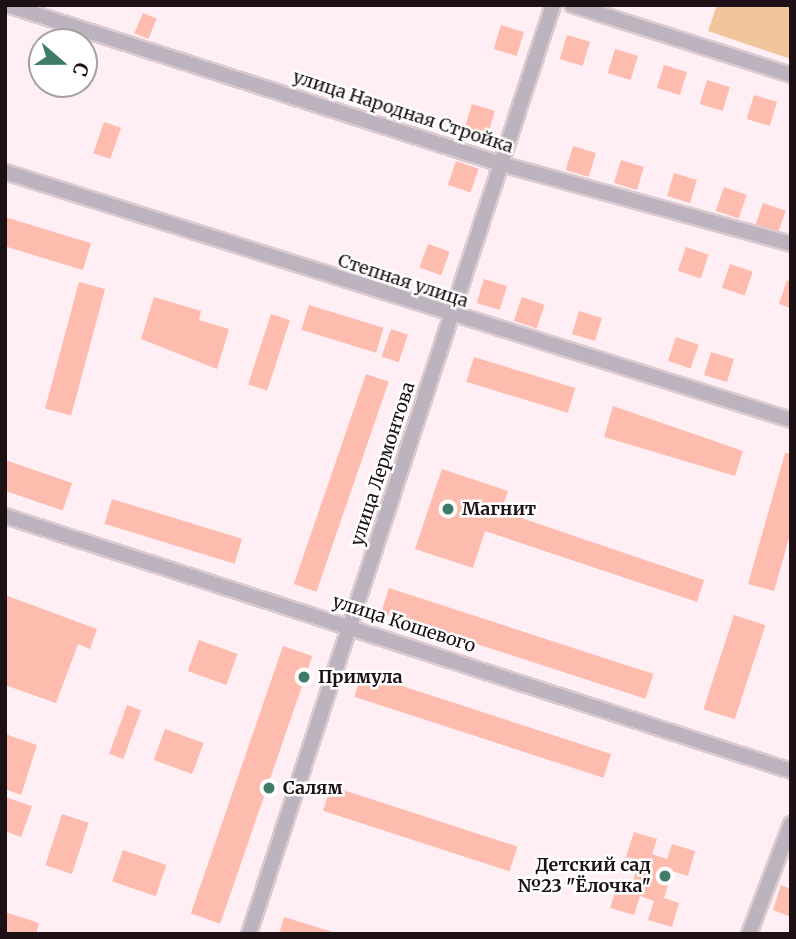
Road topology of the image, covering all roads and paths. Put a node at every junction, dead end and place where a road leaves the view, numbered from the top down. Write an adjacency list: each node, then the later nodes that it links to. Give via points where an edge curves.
1 (7, 5): 5 (street, улица Народная Стройка)
2 (553, 5): 5 (street, улица Лермонтова)
3 (572, 5): 4 (street)
4 (791, 75)
5 (502, 164): 7 (street, улица Народная Стройка); 8 (street, улица Лермонтова)
6 (5, 172): 8 (street, Степная улица)
7 (791, 244)
8 (452, 316): 9 (street, Степная улица); 11 (street, улица Лермонтова)
9 (791, 419)
10 (5, 516): 11 (street, улица Кошевого)
11 (350, 627): 12 (street, улица Кошевого); 14 (street, улица Лермонтова)
12 (791, 771)
13 (791, 824): 15 (street)
14 (249, 934)
15 (749, 934)

